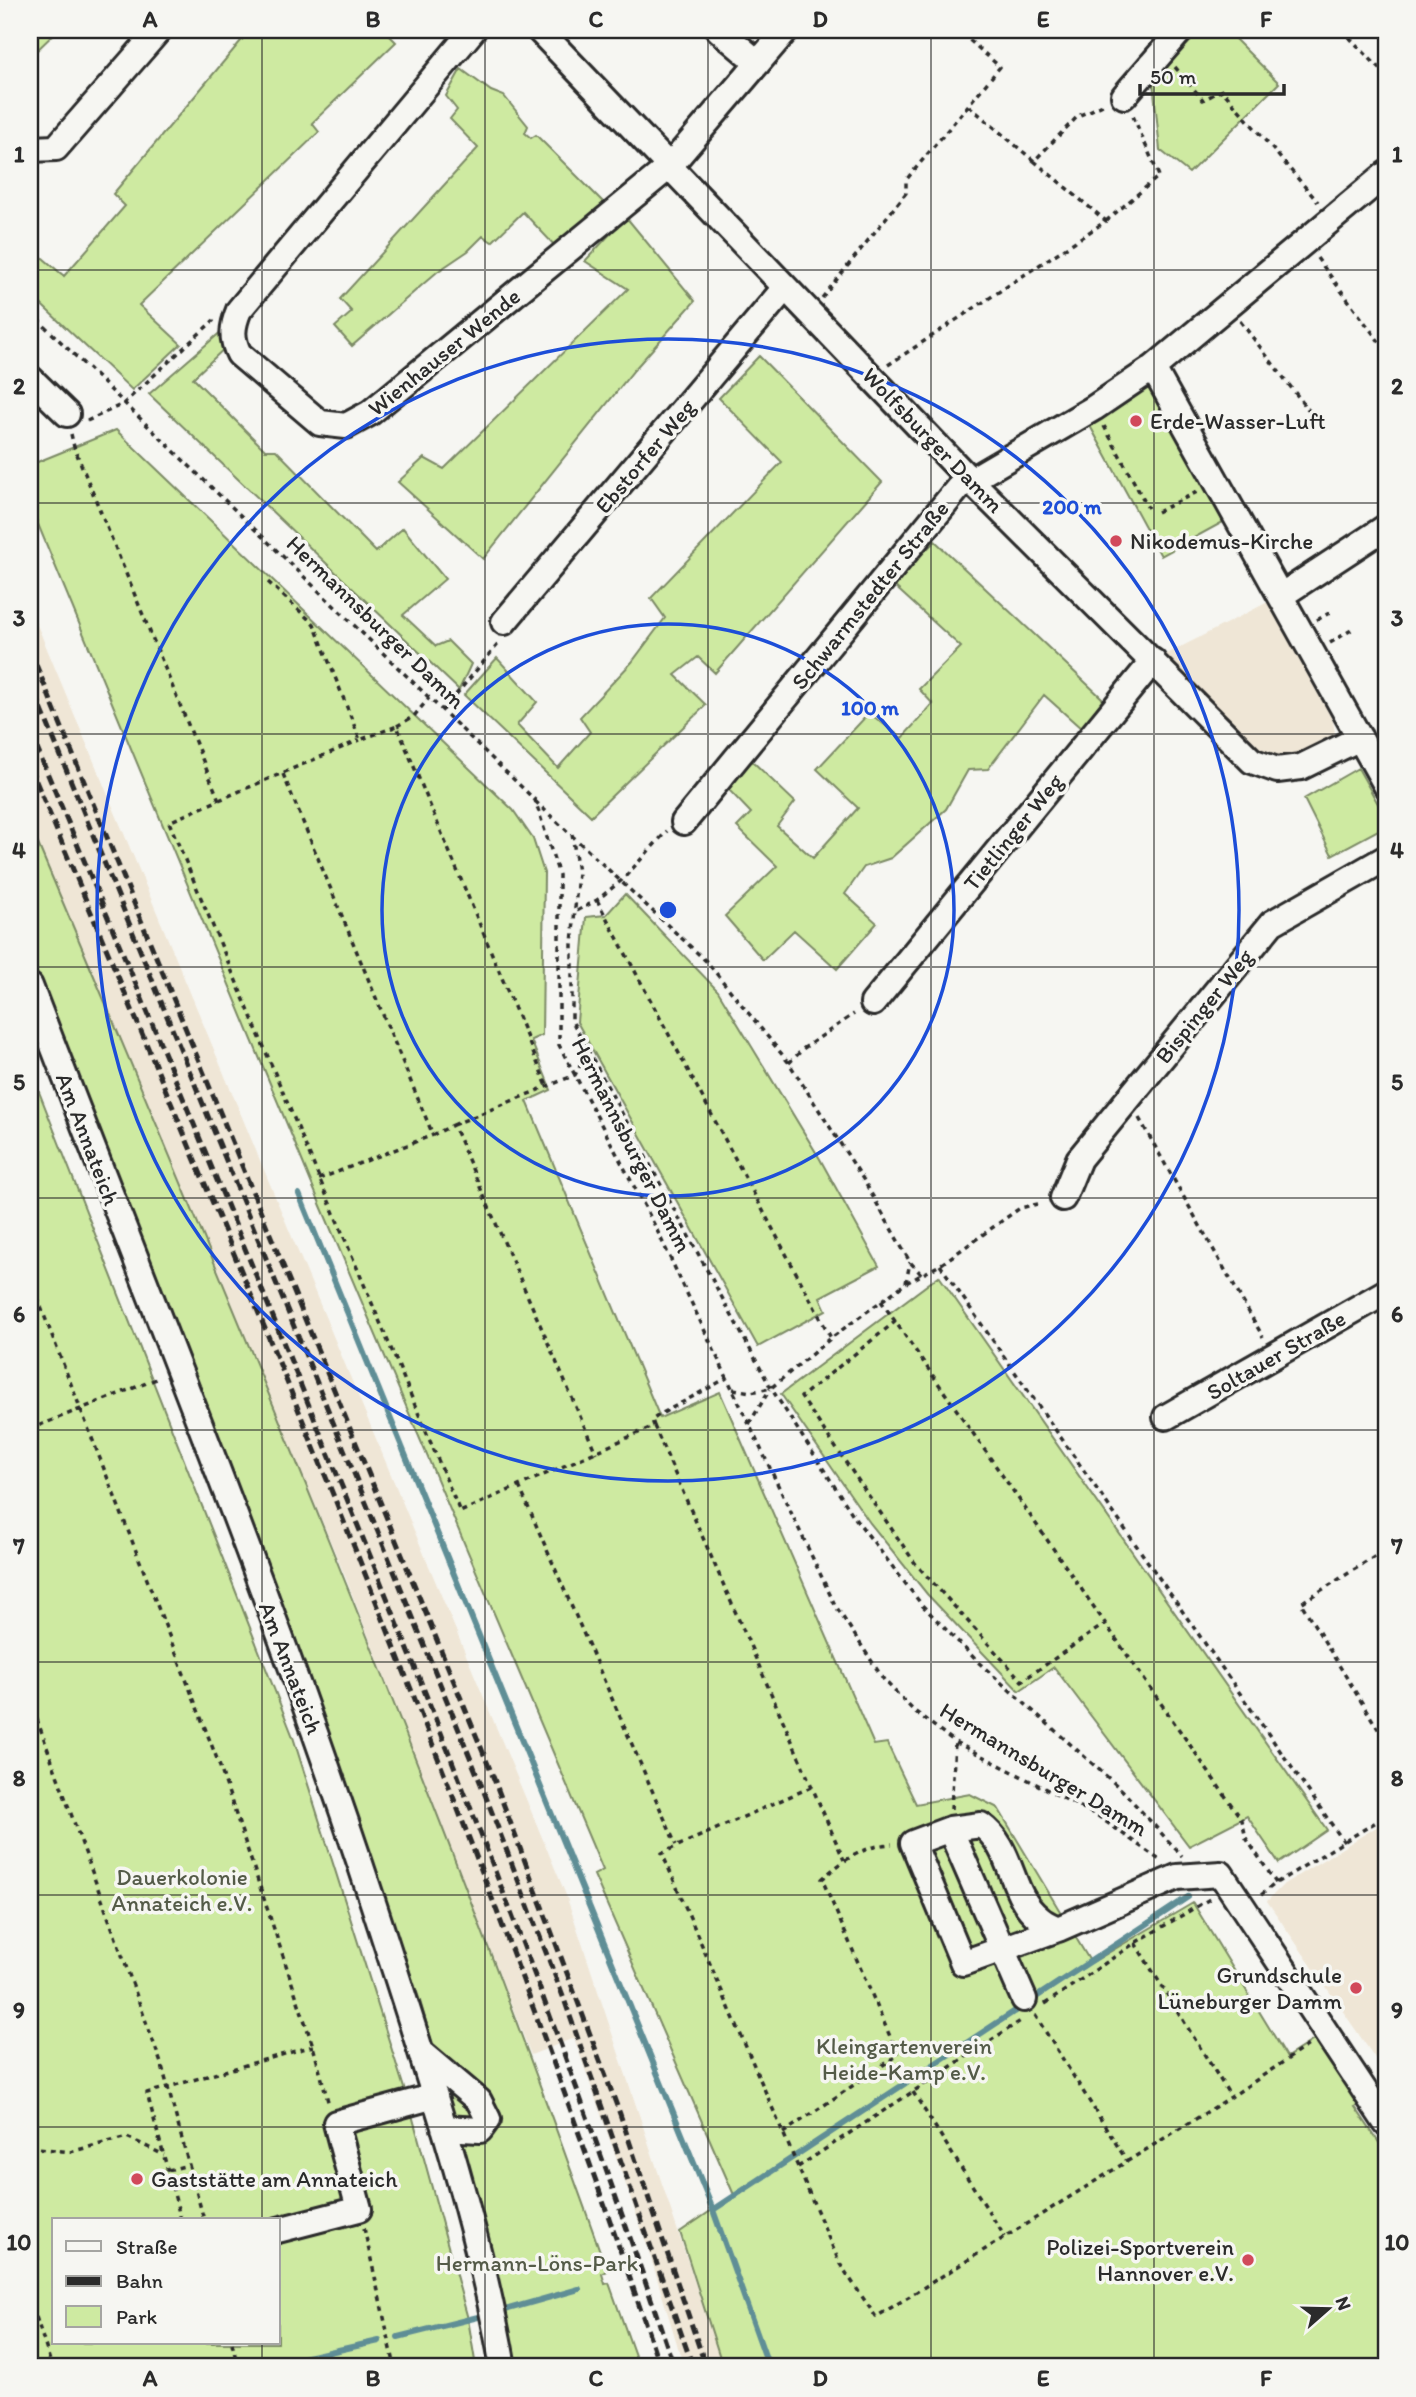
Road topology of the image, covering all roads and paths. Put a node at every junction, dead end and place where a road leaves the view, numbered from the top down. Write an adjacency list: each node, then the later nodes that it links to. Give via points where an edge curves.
1 (159, 30): 14 (street, via 56,148)
2 (473, 30): 23 (street)
3 (539, 30): 16 (street, Wolfsburger Damm)
4 (719, 30): 10 (street)
5 (786, 30): 10 (street, Wienhauser Wende)
6 (958, 30): 13 (path, via 1000,67)
7 (1181, 30): 9 (street)
8 (1342, 30): 11 (path)
9 (1161, 51): 12 (street); 18 (path, via 1203,100 1222,90)
10 (758, 63): 16 (street, Wienhauser Wende)
11 (1386, 75)
12 (1124, 96): 15 (path, via 1078,116); 19 (path, via 1159,176)
13 (968, 106): 15 (path); 25 (path, via 906,180 906,193)
14 (30, 149)
15 (1034, 161): 19 (path)
16 (669, 167): 21 (street, Wolfsburger Damm); 23 (street, Wienhauser Wende, via 370,413 346,426 320,423 239,354 232,326)
17 (1386, 174): 18 (street, Schwarmstedter Straße)
18 (1333, 219): 20 (street, Schwarmstedter Straße)
19 (1106, 221): 28 (path)
20 (1306, 243): 22 (street, Schwarmstedter Straße); 26 (path)
21 (783, 289): 25 (street, Wolfsburger Damm); 42 (street, Ebstorfer Weg)
22 (1229, 306): 27 (street, Schwarmstedter Straße); 32 (path)
23 (239, 310): 30 (path, via 214,320)
24 (30, 312): 30 (path, Hermannsburger Damm)
25 (810, 313): 28 (street, Wolfsburger Damm)
26 (1386, 351)
27 (1153, 368): 31 (street, Schwarmstedter Straße); 36 (street)
28 (871, 376): 35 (street, Wolfsburger Damm)
29 (30, 378): 33 (street)
30 (123, 404): 33 (path); 46 (path, Hermannsburger Damm)
31 (1094, 408): 35 (street, Schwarmstedter Straße); 37 (path)
32 (1312, 416)
33 (74, 419)
34 (74, 447): 53 (path)
35 (970, 480): 45 (street, Wolfsburger Damm); 55 (street, Schwarmstedter Straße, via 959,487)
36 (1217, 482): 38 (path); 41 (street)
37 (1148, 508)
38 (1157, 512)
39 (1386, 527): 41 (street)
40 (268, 582): 50 (path, via 314,624)
41 (1282, 595): 44 (street)
42 (504, 622): 47 (path, via 507,634)
43 (1353, 629): 44 (path)
44 (1313, 652): 49 (street)
45 (1153, 661): 49 (street, Wolfsburger Damm, via 1252,761 1277,770 1301,767); 62 (street, Tietlinger Weg)
46 (429, 698): 47 (path, Hermannsburger Damm); 48 (path, via 414,716)
47 (443, 710): 54 (path, Hermannsburger Damm)
48 (397, 726): 50 (path); 66 (path)
49 (1360, 738): 52 (street)
50 (360, 740): 51 (path)
51 (283, 774): 53 (path); 69 (path)
52 (1386, 785)
53 (219, 800): 70 (path, via 169,822)
54 (535, 800): 56 (path); 65 (path, Hermannsburger Damm, via 559,875 557,1032)
55 (684, 822): 58 (path, via 661,835)
56 (572, 834): 58 (path); 60 (path, via 578,872)
57 (1386, 858): 67 (street, Bispinger Weg, via 1272,923)
58 (622, 880): 59 (path); 64 (path, via 707,962)
59 (597, 900): 60 (path); 80 (path)
60 (576, 911): 63 (path, via 572,1021)
61 (30, 986): 82 (street, Am Annateich)
62 (873, 1003): 64 (path)
63 (587, 1053): 65 (path); 84 (path)
64 (789, 1063): 72 (path)
65 (575, 1075): 66 (path); 83 (path, Hermannsburger Damm)
66 (547, 1086): 68 (path)
67 (1128, 1098): 71 (street, Bispinger Weg, via 1079,1159); 81 (path)
68 (453, 1125): 69 (path); 91 (path)
69 (433, 1135): 70 (path)
70 (319, 1179): 92 (path, via 460,1512)
71 (1063, 1198): 73 (path, via 1020,1208)
72 (911, 1262): 74 (path); 76 (path)
73 (940, 1265): 74 (path); 101 (path)
74 (923, 1276): 76 (path)
75 (30, 1279): 86 (path)
76 (906, 1283): 78 (path)
77 (1386, 1292): 81 (street, Soltauer Straße)
78 (881, 1301): 79 (path); 80 (path)
79 (896, 1321): 94 (path); 94 (path, via 801,1396 915,1563 1022,1681)
80 (831, 1338): 84 (path)
81 (1275, 1357): 87 (street, Soltauer Straße)
82 (177, 1371): 86 (path); 114 (street, Am Annateich, via 337,1790)
83 (727, 1378): 85 (path, Hermannsburger Damm); 89 (path, via 659,1415 652,1420)
84 (771, 1388): 85 (path); 88 (path); 105 (path, via 855,1518 922,1605 1150,1819)
85 (733, 1390): 88 (path, Hermannsburger Damm)
86 (80, 1409): 90 (path); 113 (path, via 219,1764)
87 (1166, 1417)
88 (749, 1424): 96 (path, Hermannsburger Damm, via 835,1605 861,1647 913,1710)
89 (654, 1426): 91 (path); 98 (path)
90 (30, 1429)
91 (596, 1453): 92 (path)
92 (519, 1486): 103 (path)
93 (1386, 1567): 97 (path, via 1379,1554 1301,1602)
94 (1106, 1623): 107 (path, via 1242,1820 1245,1838)
95 (30, 1700): 116 (path, via 163,2066)
96 (955, 1742): 100 (path); 105 (path, Hermannsburger Damm, via 1098,1816 1171,1868)
97 (1386, 1742)
98 (811, 1787): 103 (path); 104 (path)
99 (1386, 1816): 101 (path)
100 (950, 1829): 102 (street); 109 (street, via 981,1825 996,1835 1023,1898 1037,1917); 111 (street)
101 (1344, 1842): 107 (path)
102 (913, 1843): 104 (path, via 882,1844); 111 (street, via 963,1963)
103 (676, 1845): 123 (path, via 662,1853)
104 (844, 1860): 123 (path, via 822,1879 898,2056)
105 (1182, 1869): 106 (street); 109 (street)
106 (1225, 1880): 108 (street); 110 (path)
107 (1276, 1883): 108 (path)
108 (1245, 1909): 121 (street)
109 (1058, 1929): 111 (street)
110 (1135, 1943): 112 (path); 119 (path)
111 (1000, 1949): 112 (street)
112 (1034, 2002)
113 (313, 2046): 116 (path); 120 (path)
114 (421, 2053): 118 (street, Am Annateich); 122 (street, via 479,2101 488,2119 480,2130)
115 (1289, 2060): 119 (path)
116 (167, 2088): 125 (path, via 147,2093); 127 (path)
117 (913, 2092): 126 (path, via 1033,2012); 128 (path); 134 (path)
118 (435, 2096): 120 (street); 122 (street, Am Annateich)
119 (1231, 2097): 126 (path)
120 (337, 2123): 130 (street)
121 (1386, 2123)
122 (444, 2128): 140 (street, Am Annateich)
123 (783, 2133): 128 (path)
124 (30, 2147): 125 (path, via 70,2152 127,2137)
125 (164, 2155): 129 (path)
126 (1128, 2161): 134 (path)
127 (189, 2165): 129 (path); 132 (path)
128 (798, 2167): 134 (path, via 841,2264 876,2317)
129 (167, 2170): 131 (path)
130 (359, 2209): 133 (street); 139 (path)
131 (180, 2218)
132 (203, 2218)
133 (280, 2229)
134 (1005, 2236)
135 (30, 2298): 137 (path)
136 (232, 2344): 138 (path)
137 (52, 2367)
138 (238, 2367)
139 (395, 2367)
140 (503, 2367)

